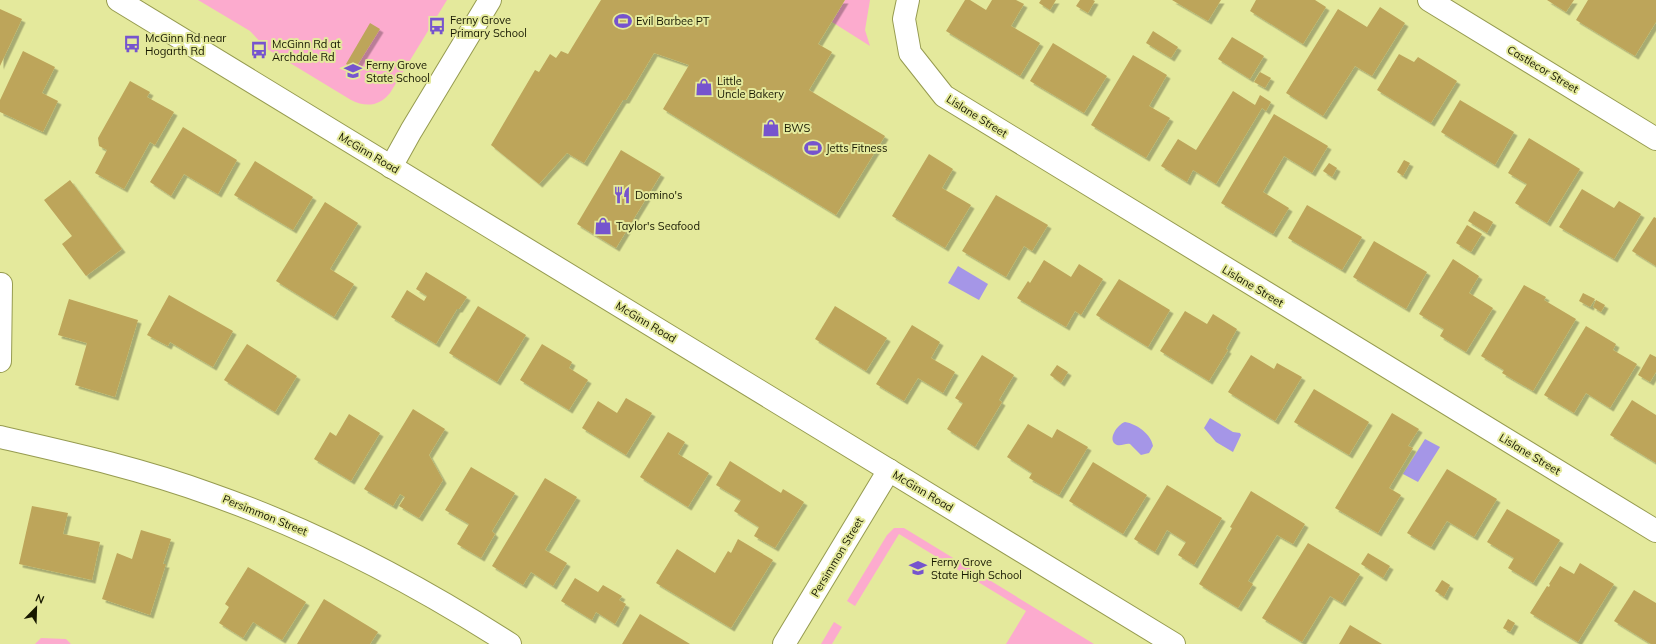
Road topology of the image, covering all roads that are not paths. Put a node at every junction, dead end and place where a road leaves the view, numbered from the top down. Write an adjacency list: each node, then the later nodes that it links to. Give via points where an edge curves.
1 (118, 0): 6 (street, McGinn Road)
2 (490, 0): 6 (street)
3 (908, 0): 11 (street, Lislane Street, via 904,18 910,53 944,96)
4 (1429, 0): 5 (street, Castlecor Street)
5 (1656, 139)
6 (391, 167): 10 (street, McGinn Road)
7 (1, 284): 8 (street)
8 (0, 361)
9 (0, 437): 12 (street, Persimmon Street, via 71,453 210,493 280,520 348,550 420,589)
10 (888, 470): 13 (street, Persimmon Street); 14 (street, McGinn Road)
11 (1656, 531)
12 (510, 644)
13 (784, 644)
14 (1174, 644)

